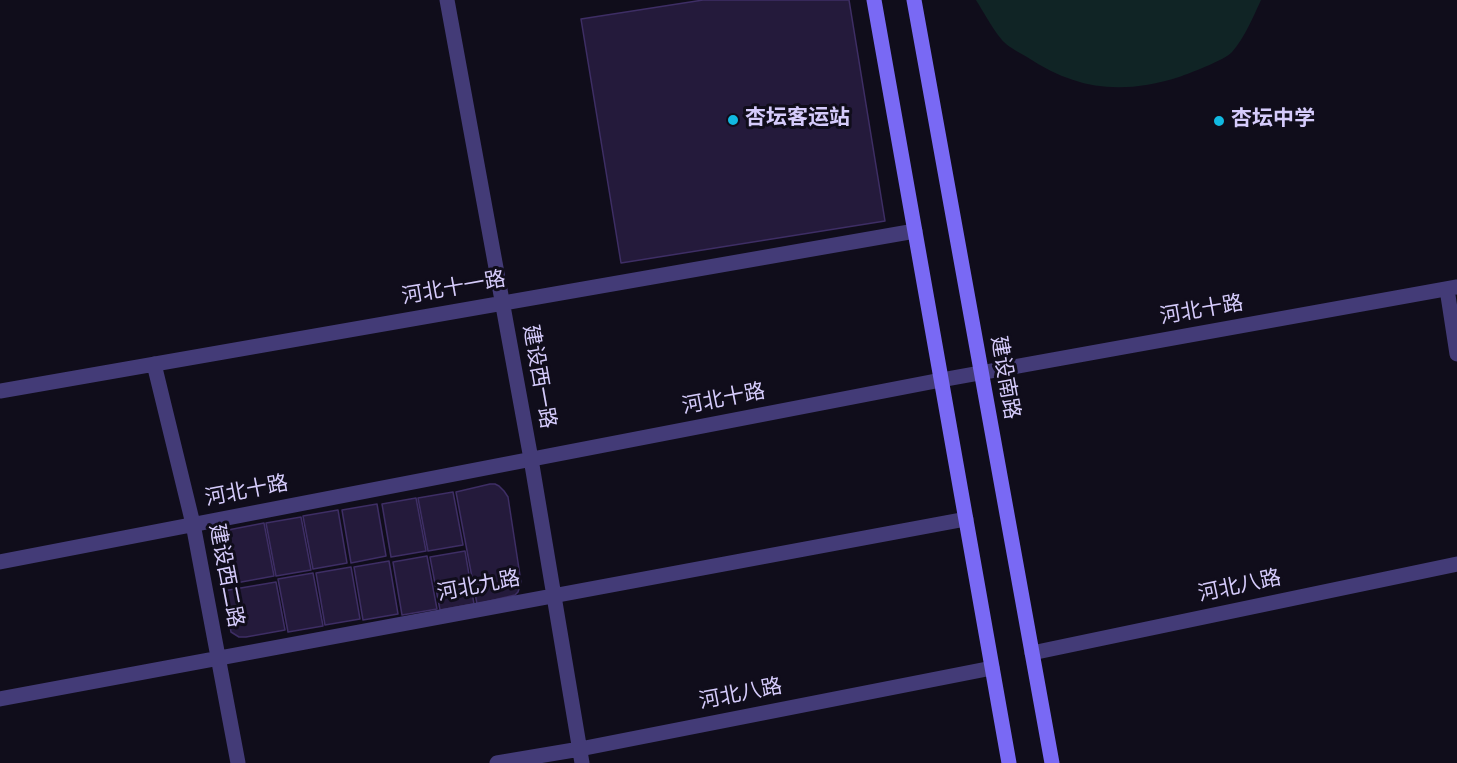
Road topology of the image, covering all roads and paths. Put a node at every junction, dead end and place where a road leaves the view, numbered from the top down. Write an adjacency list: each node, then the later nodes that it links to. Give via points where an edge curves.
1 (447, 0): 6 (street, 建设西一路)
2 (873, 0): 4 (main road)
3 (914, 0): 9 (main road, 建设南路)
4 (915, 231): 6 (street, 河北十一路); 10 (main road)
5 (1452, 288): 7 (street); 9 (street, 河北十路)
6 (502, 303): 8 (street, 河北十一路); 12 (street, 建设西一路)
7 (1457, 354)
8 (154, 364): 11 (street, 河北十一路); 14 (street, 建设西二路)
9 (981, 373): 10 (street, 河北十路); 18 (main road, 建设南路)
10 (941, 380): 12 (street, 河北十路); 13 (main road)
11 (0, 391)
12 (531, 459): 14 (street, 河北十路); 17 (street, 建设西一路)
13 (966, 519): 17 (street, 河北九路); 20 (main road)
14 (193, 524): 15 (street, 河北十路); 19 (street, 建设西二路)
15 (0, 562)
16 (1457, 564): 18 (street, 河北八路)
17 (554, 596): 19 (street, 河北九路); 22 (street, 建设西一路)
18 (1032, 653): 26 (main road, 建设南路)
19 (218, 658): 21 (street, 河北九路); 23 (street, 建设西二路)
20 (992, 668): 22 (street, 河北八路); 25 (main road)
21 (0, 699)
22 (581, 756): 24 (street, 河北八路)
23 (238, 763)
24 (497, 763)
25 (1009, 763)
26 (1052, 763)

